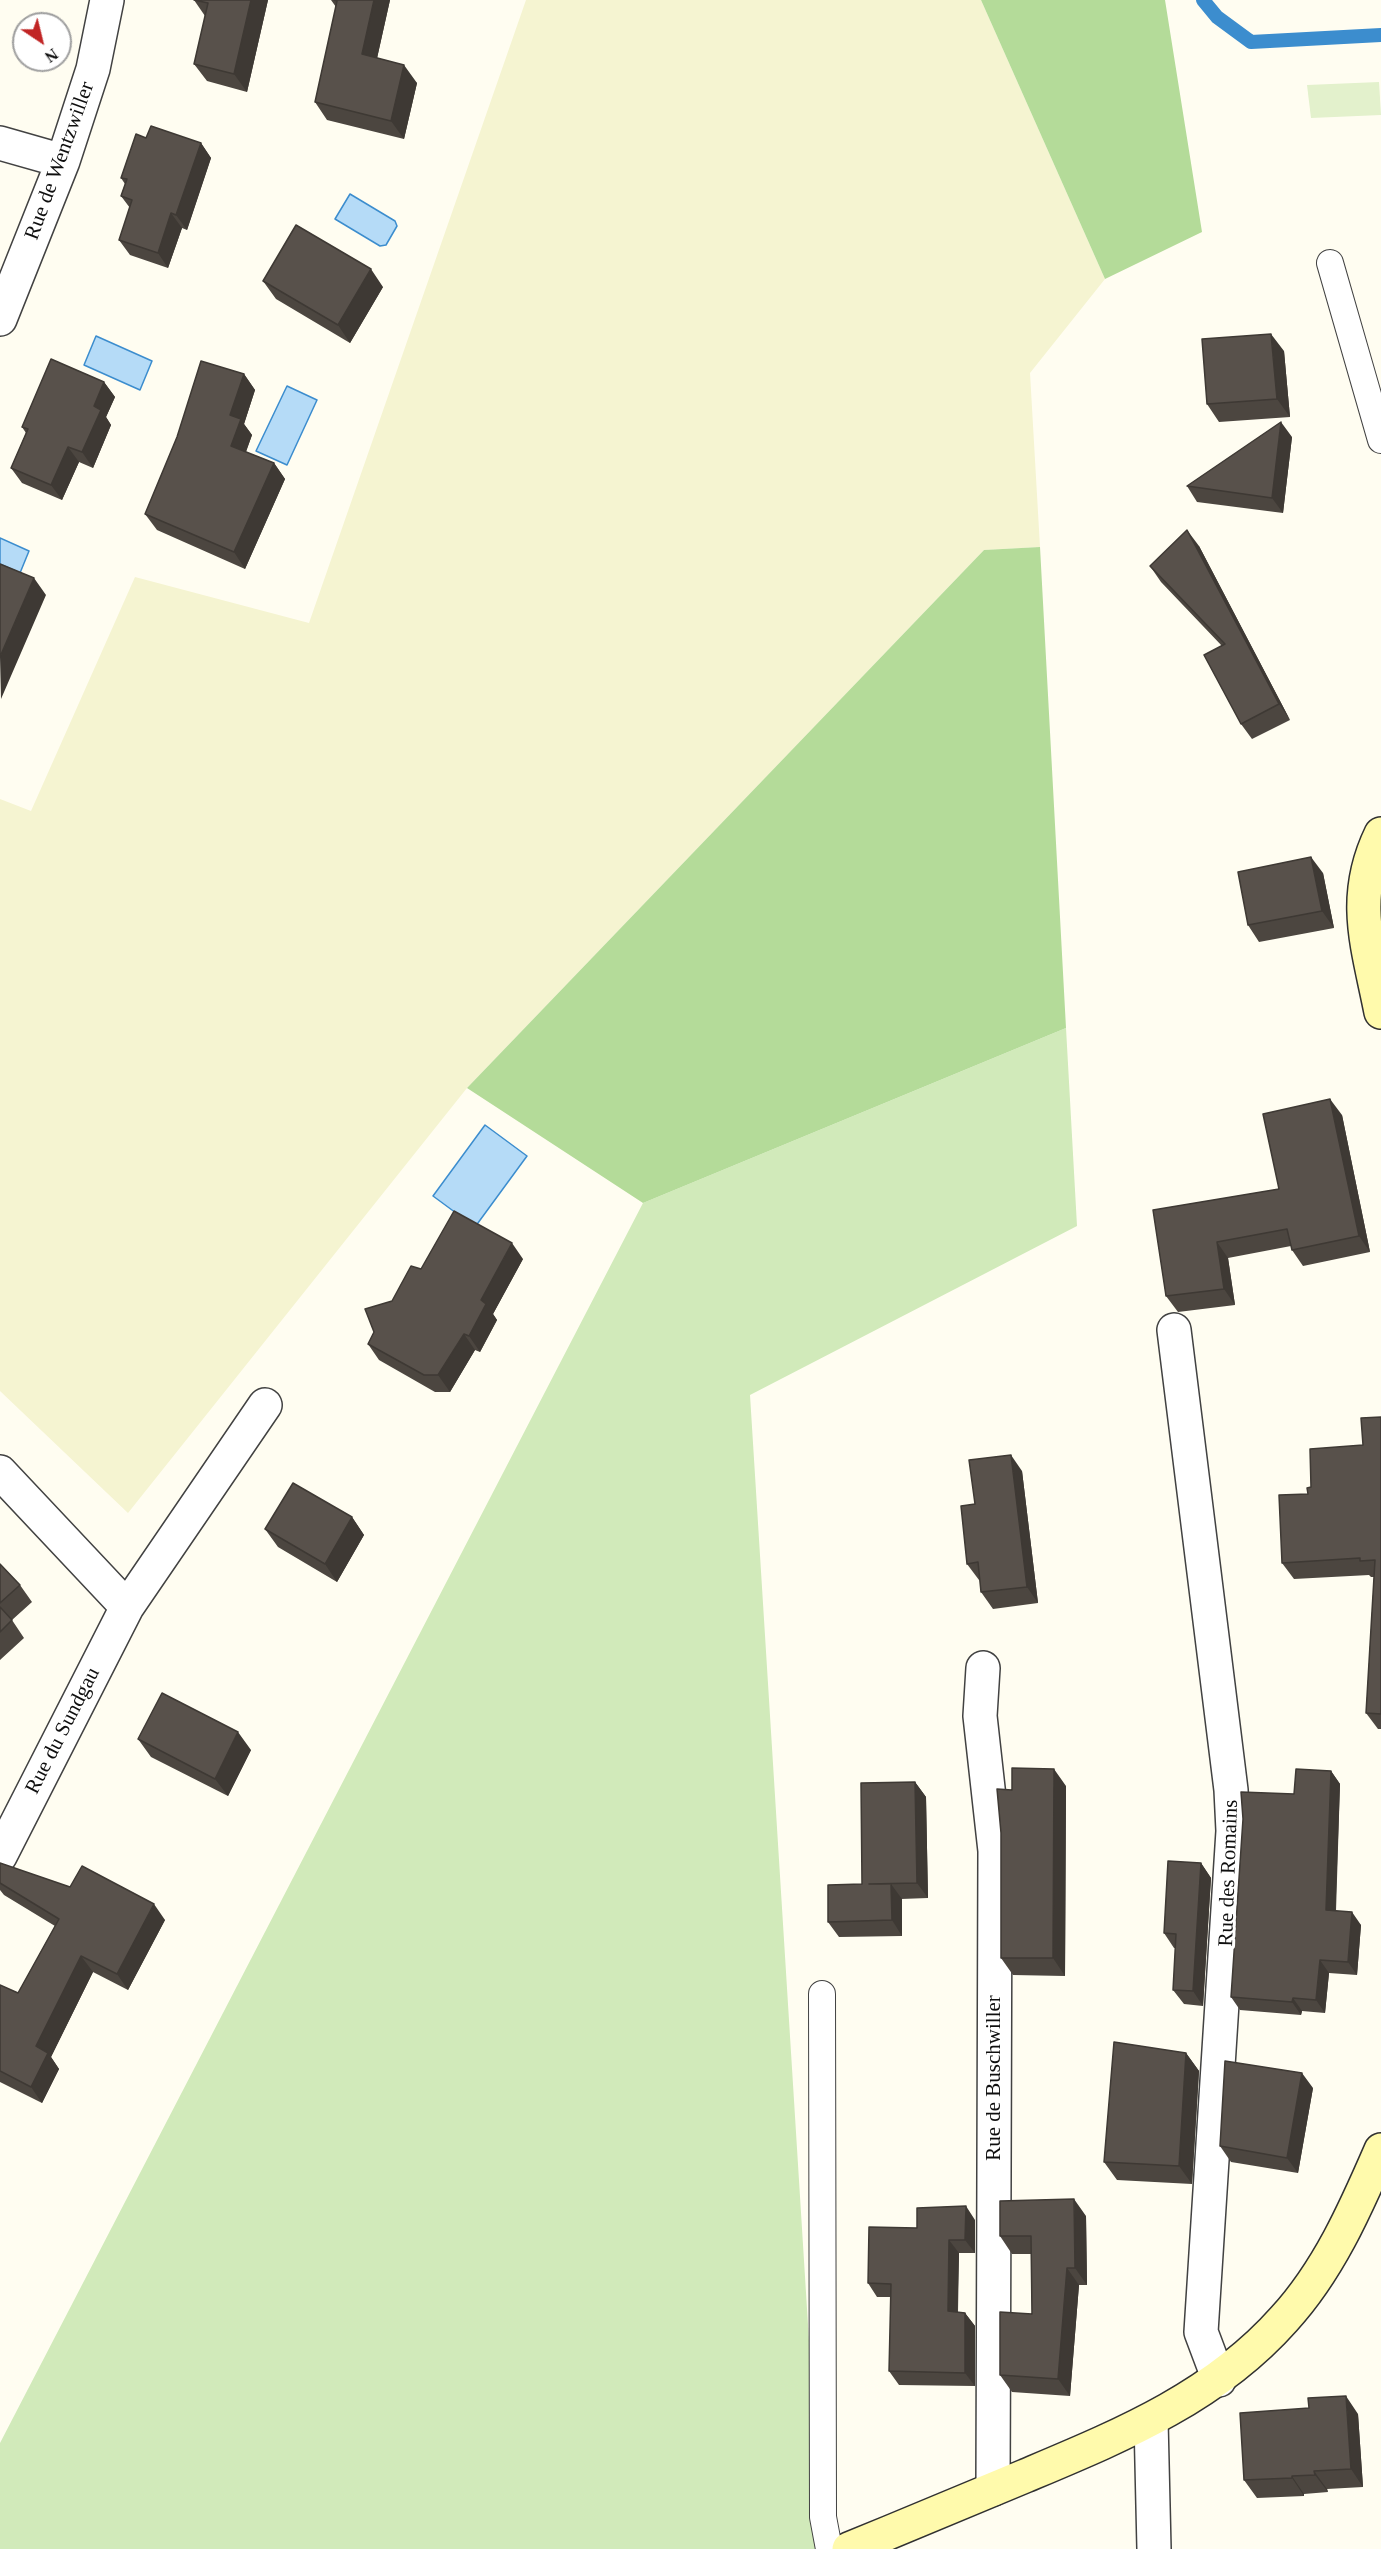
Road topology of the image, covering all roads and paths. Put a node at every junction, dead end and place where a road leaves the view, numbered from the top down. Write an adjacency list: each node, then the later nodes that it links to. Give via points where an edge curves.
1 (107, 0): 3 (street, Rue de Wentzwiller, via 93,69)
2 (0, 143): 3 (street)
3 (63, 161): 5 (street, Rue de Wentzwiller)
4 (1330, 263): 6 (lane)
5 (0, 319)
6 (1381, 440)
7 (1381, 834): 8 (street, via 1365,873 1363,900 1364,927)
8 (1381, 1012)
9 (1174, 1330): 17 (street, Rue des Romains, via 1230,1778 1233,1831 1201,2332)
10 (265, 1405): 12 (street, Rue du Sundgau)
11 (0, 1472): 12 (street)
12 (126, 1607): 14 (street, Rue du Sundgau)
13 (983, 1668): 19 (street, Rue de Buschwiller, via 980,1716 995,1851)
14 (0, 1856)
15 (822, 1994): 20 (lane, via 823,2517)
16 (1381, 2150): 17 (street, via 1340,2239 1314,2279 1285,2318)
17 (1219, 2380): 18 (street)
18 (1151, 2420): 19 (street); 22 (street)
19 (993, 2489): 21 (street)
20 (829, 2549)
21 (849, 2549)
22 (1154, 2549)

